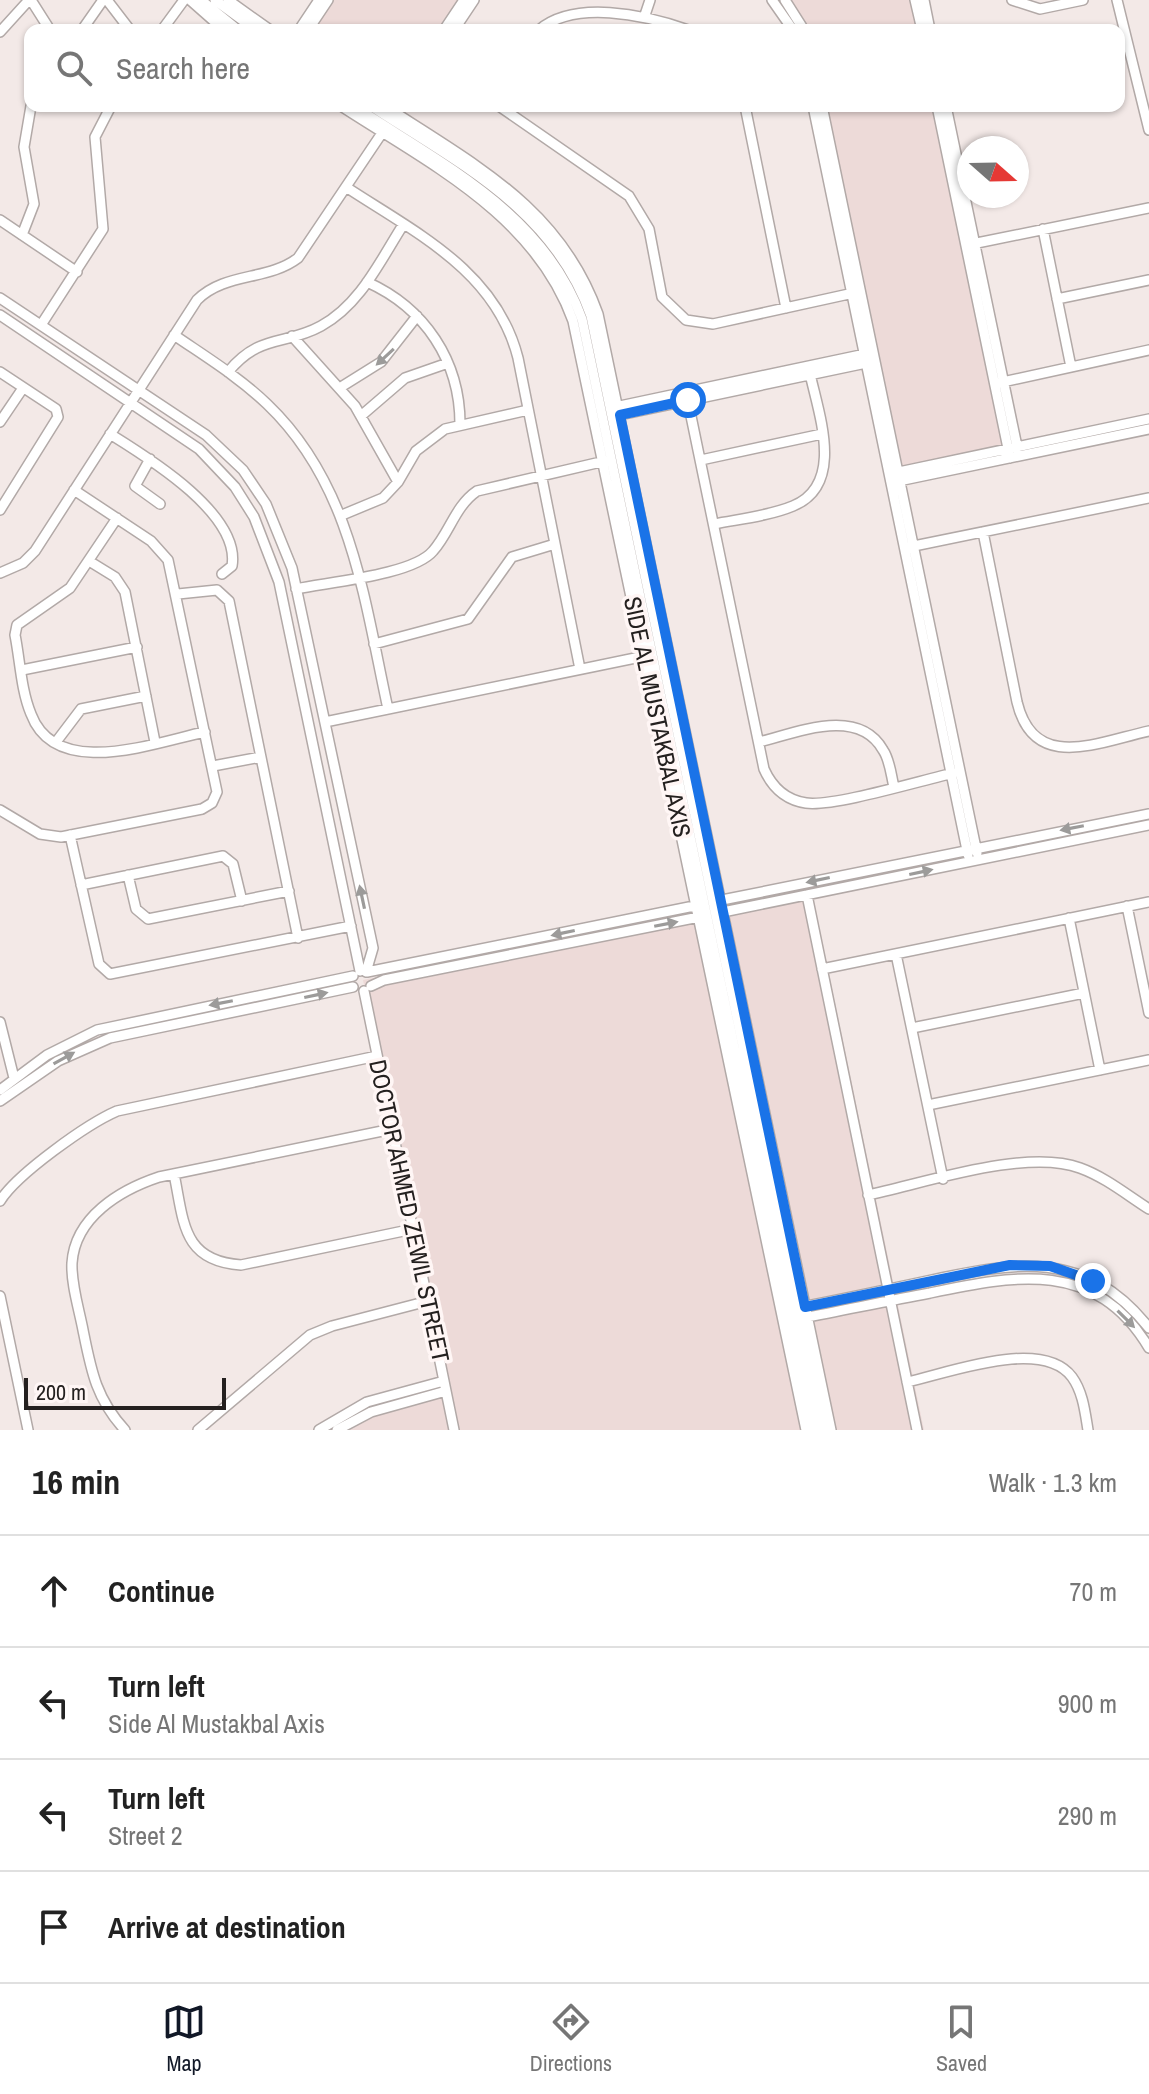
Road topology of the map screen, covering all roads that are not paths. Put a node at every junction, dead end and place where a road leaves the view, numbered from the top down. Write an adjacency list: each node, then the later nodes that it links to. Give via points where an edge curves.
1 (30, 0): 20 (street); 39 (street)
2 (105, 0): 21 (street); 22 (street)
3 (187, 0): 23 (street); 24 (street)
4 (201, 0): 25 (street)
5 (215, 0): 26 (street)
6 (228, 0): 27 (street)
7 (319, 0): 28 (street)
8 (328, 0): 29 (street)
9 (464, 0): 30 (street)
10 (474, 0): 31 (street)
11 (650, 0): 19 (street)
12 (772, 0): 34 (street)
13 (785, 0): 35 (street)
14 (915, 0): 36 (street)
15 (924, 0): 37 (street)
16 (1012, 0): 17 (street, via 1040,9)
17 (1083, 0)
18 (1117, 0): 38 (street)
19 (645, 15): 32 (street, via 587,3 557,13); 33 (street)
20 (46, 24)
21 (87, 24)
22 (125, 24)
23 (167, 24)
24 (217, 24)
25 (231, 24)
26 (248, 24)
27 (262, 24)
28 (303, 24)
29 (312, 24)
30 (448, 24)
31 (458, 24)
32 (545, 24)
33 (671, 24)
34 (789, 24)
35 (800, 24)
36 (921, 24)
37 (929, 24)
38 (1123, 24)
39 (0, 32)
40 (1125, 32): 51 (street)
41 (30, 112): 57 (street, via 24,147 34,204)
42 (108, 112): 59 (street, via 95,137 103,229)
43 (368, 112): 50 (street, SIDE AL MUSTAKBAL AXIS)
44 (508, 112): 65 (street, via 629,196 649,229 659,290 680,317 713,324)
45 (746, 112): 65 (street)
46 (814, 112): 62 (street)
47 (823, 112): 62 (street)
48 (938, 112): 58 (street)
49 (947, 112): 58 (street)
50 (391, 117): 52 (street); 85 (street, via 504,206 547,251 571,290); 85 (street, SIDE AL MUSTAKBAL AXIS, via 515,193 560,241 598,314); 91 (street, SIDE AL MUSTAKBAL AXIS, via 539,255 573,321)
51 (1149, 130)
52 (346, 187): 55 (street); 69 (street, via 296,260 212,287)
53 (1149, 208): 56 (street)
54 (0, 220): 57 (street)
55 (403, 225): 61 (street); 84 (street, via 457,262 493,300 515,346)
56 (1043, 229): 58 (street); 64 (street)
57 (22, 235): 59 (street)
58 (971, 244): 78 (street)
59 (77, 272): 68 (street)
60 (1149, 280): 64 (street)
61 (367, 282): 67 (street); 70 (street, via 336,317)
62 (856, 292): 65 (street); 72 (street)
63 (0, 298): 68 (street)
64 (1057, 299): 74 (street)
65 (786, 308)
66 (0, 315): 83 (street, DOCTOR AHMED ZEWIL STREET)
67 (417, 316): 73 (street); 79 (street, one-way to 79, via 381,362)
68 (41, 325): 81 (street)
69 (174, 335): 77 (street); 81 (street)
70 (292, 336): 77 (street, via 254,349); 79 (street)
71 (1149, 350): 74 (street)
72 (870, 357): 75 (street); 99 (street)
73 (448, 363): 86 (street, via 405,378); 89 (street, via 458,393)
74 (1071, 367): 78 (street)
75 (809, 370): 82 (street); 93 (street)
76 (0, 372): 80 (street)
77 (228, 372): 105 (street, via 295,435)
78 (999, 382): 94 (street)
79 (341, 387): 86 (street)
80 (23, 388): 88 (street); 104 (street, via 56,409 58,417)
81 (138, 390): 83 (street); 115 (street, via 206,435 252,482 283,540)
82 (687, 396): 85 (street); 96 (street)
83 (131, 402): 92 (street); 127 (street, DOCTOR AHMED ZEWIL STREET, via 212,461 254,517 275,566)
84 (528, 410): 89 (street); 98 (street)
85 (612, 412): 91 (street); 147 (street)
86 (362, 415): 100 (street)
87 (1149, 419): 94 (street)
88 (0, 422)
89 (460, 424): 100 (street, via 423,445)
90 (1149, 429): 94 (street)
91 (603, 433): 97 (street, SIDE AL MUSTAKBAL AXIS); 147 (street)
92 (110, 434): 95 (street); 101 (street)
93 (822, 434): 96 (street); 107 (street, via 823,470 803,500)
94 (1014, 452): 99 (street)
95 (150, 459): 103 (street, via 134,483); 113 (street, via 184,484 215,520 233,558)
96 (701, 460): 107 (street)
97 (605, 461): 98 (street); 119 (street, SIDE AL MUSTAKBAL AXIS)
98 (541, 475): 109 (street); 114 (street, via 472,495 422,561)
99 (895, 477): 110 (street)
100 (398, 482): 105 (street, via 376,503)
101 (74, 490): 106 (street); 112 (street, via 29,558)
102 (1149, 498): 108 (street)
103 (160, 504)
104 (0, 510)
105 (342, 515): 114 (street)
106 (117, 518): 111 (street); 116 (street, via 163,553)
107 (714, 524): 130 (street)
108 (983, 532): 110 (street); 125 (street, via 1017,702 1031,735 1048,746 1068,748)
109 (555, 544): 117 (street, via 508,560 464,622); 120 (street)
110 (909, 547): 133 (street)
111 (89, 561): 118 (street, via 122,586); 121 (street, via 62,596 17,625)
112 (0, 573)
113 (222, 574)
114 (359, 576): 115 (street); 117 (street)
115 (296, 589): 124 (street)
116 (178, 594): 126 (street); 131 (street, via 217,590 229,601)
117 (374, 644): 123 (street)
118 (137, 647): 121 (street); 122 (street)
119 (645, 656): 120 (street); 147 (street, SIDE AL MUSTAKBAL AXIS)
120 (580, 669): 123 (street)
121 (22, 670): 128 (street, via 31,715)
122 (146, 696): 128 (street, via 81,709); 129 (street)
123 (388, 709): 124 (street)
124 (326, 726): 127 (street); 156 (street, one-way to 124, via 373,948)
125 (1149, 731)
126 (205, 732): 129 (street); 132 (street)
127 (311, 734): 151 (street, DOCTOR AHMED ZEWIL STREET)
128 (56, 742): 129 (street, via 87,755)
129 (155, 742)
130 (759, 742): 134 (street, via 828,726 857,728 883,749); 134 (street, via 770,780 801,802 820,803)
131 (261, 757): 132 (street); 143 (street)
132 (213, 766): 138 (street, via 217,792 207,807)
133 (956, 773): 134 (street); 139 (street)
134 (894, 787)
135 (0, 810): 138 (street, via 40,834)
136 (1149, 814): 139 (street, one-way to 139)
137 (1149, 825): 140 (street)
138 (70, 835): 142 (street)
139 (972, 848): 140 (street); 147 (street, one-way to 147)
140 (974, 861): 144 (street, one-way to 140)
141 (128, 875): 142 (street); 145 (street, via 136,909 148,919); 145 (street, via 223,856 233,864)
142 (81, 885): 152 (street, via 99,964 110,974)
143 (289, 891): 145 (street); 152 (street)
144 (807, 895): 149 (street); 155 (street)
145 (242, 901)
146 (1149, 902): 148 (street)
147 (709, 903): 149 (street, SIDE AL MUSTAKBAL AXIS); 149 (street); 154 (street, one-way to 154)
148 (1127, 906): 150 (street); 157 (street)
149 (711, 915): 154 (street, one-way to 149); 181 (street, SIDE AL MUSTAKBAL AXIS); 181 (street, SIDE AL MUSTAKBAL AXIS)
150 (1069, 918): 153 (street); 159 (street)
151 (351, 926): 152 (street); 156 (street, DOCTOR AHMED ZEWIL STREET)
152 (298, 938)
153 (896, 954): 155 (street); 162 (street)
154 (452, 961): 156 (street); 158 (street)
155 (822, 969): 173 (street)
156 (360, 976): 158 (street); 158 (street, DOCTOR AHMED ZEWIL STREET, via 372,979); 166 (street, one-way to 166, via 110,1026 59,1048); 168 (street, one-way to 156, via 58,1061 110,1038)
157 (1146, 980): 160 (street)
158 (367, 989): 163 (street, DOCTOR AHMED ZEWIL STREET)
159 (1084, 993): 162 (street); 165 (street)
160 (1149, 1013)
161 (0, 1022): 166 (street)
162 (912, 1028): 169 (street)
163 (377, 1056): 170 (street, DOCTOR AHMED ZEWIL STREET); 174 (street, via 117,1111 91,1123)
164 (1149, 1060): 165 (street)
165 (1100, 1070): 169 (street)
166 (14, 1078): 167 (street)
167 (0, 1090)
168 (0, 1101)
169 (928, 1105): 172 (street)
170 (392, 1129): 171 (street); 176 (street, DOCTOR AHMED ZEWIL STREET)
171 (174, 1174): 176 (street, via 189,1240 208,1258 225,1264); 187 (street, via 139,1183 105,1204 73,1253 93,1383)
172 (943, 1179): 173 (street); 175 (street, via 1020,1162 1061,1163 1092,1172)
173 (868, 1195): 177 (street)
174 (0, 1201)
175 (1149, 1209)
176 (413, 1229): 179 (street, DOCTOR AHMED ZEWIL STREET)
177 (887, 1289): 180 (street); 181 (street); 182 (street, via 1010,1265 1050,1266 1106,1288)
178 (0, 1296): 186 (street)
179 (428, 1301): 185 (street, DOCTOR AHMED ZEWIL STREET); 188 (street, via 310,1335)
180 (890, 1301): 181 (street); 183 (street, one-way to 183, via 1009,1277 1055,1280 1112,1306); 184 (street)
181 (794, 1314): 192 (street, SIDE AL MUSTAKBAL AXIS); 193 (street); 194 (street); 195 (street, SIDE AL MUSTAKBAL AXIS)
182 (1149, 1328)
183 (1149, 1348)
184 (907, 1382): 196 (street); 197 (street, via 1021,1357 1048,1360 1078,1387)
185 (445, 1386): 189 (street, via 367,1402); 190 (street); 191 (street, DOCTOR AHMED ZEWIL STREET)
186 (28, 1430)
187 (125, 1430)
188 (198, 1430)
189 (319, 1430)
190 (337, 1430)
191 (454, 1430)
192 (806, 1430)
193 (814, 1430)
194 (823, 1430)
195 (831, 1430)
196 (917, 1430)
197 (1088, 1430)

